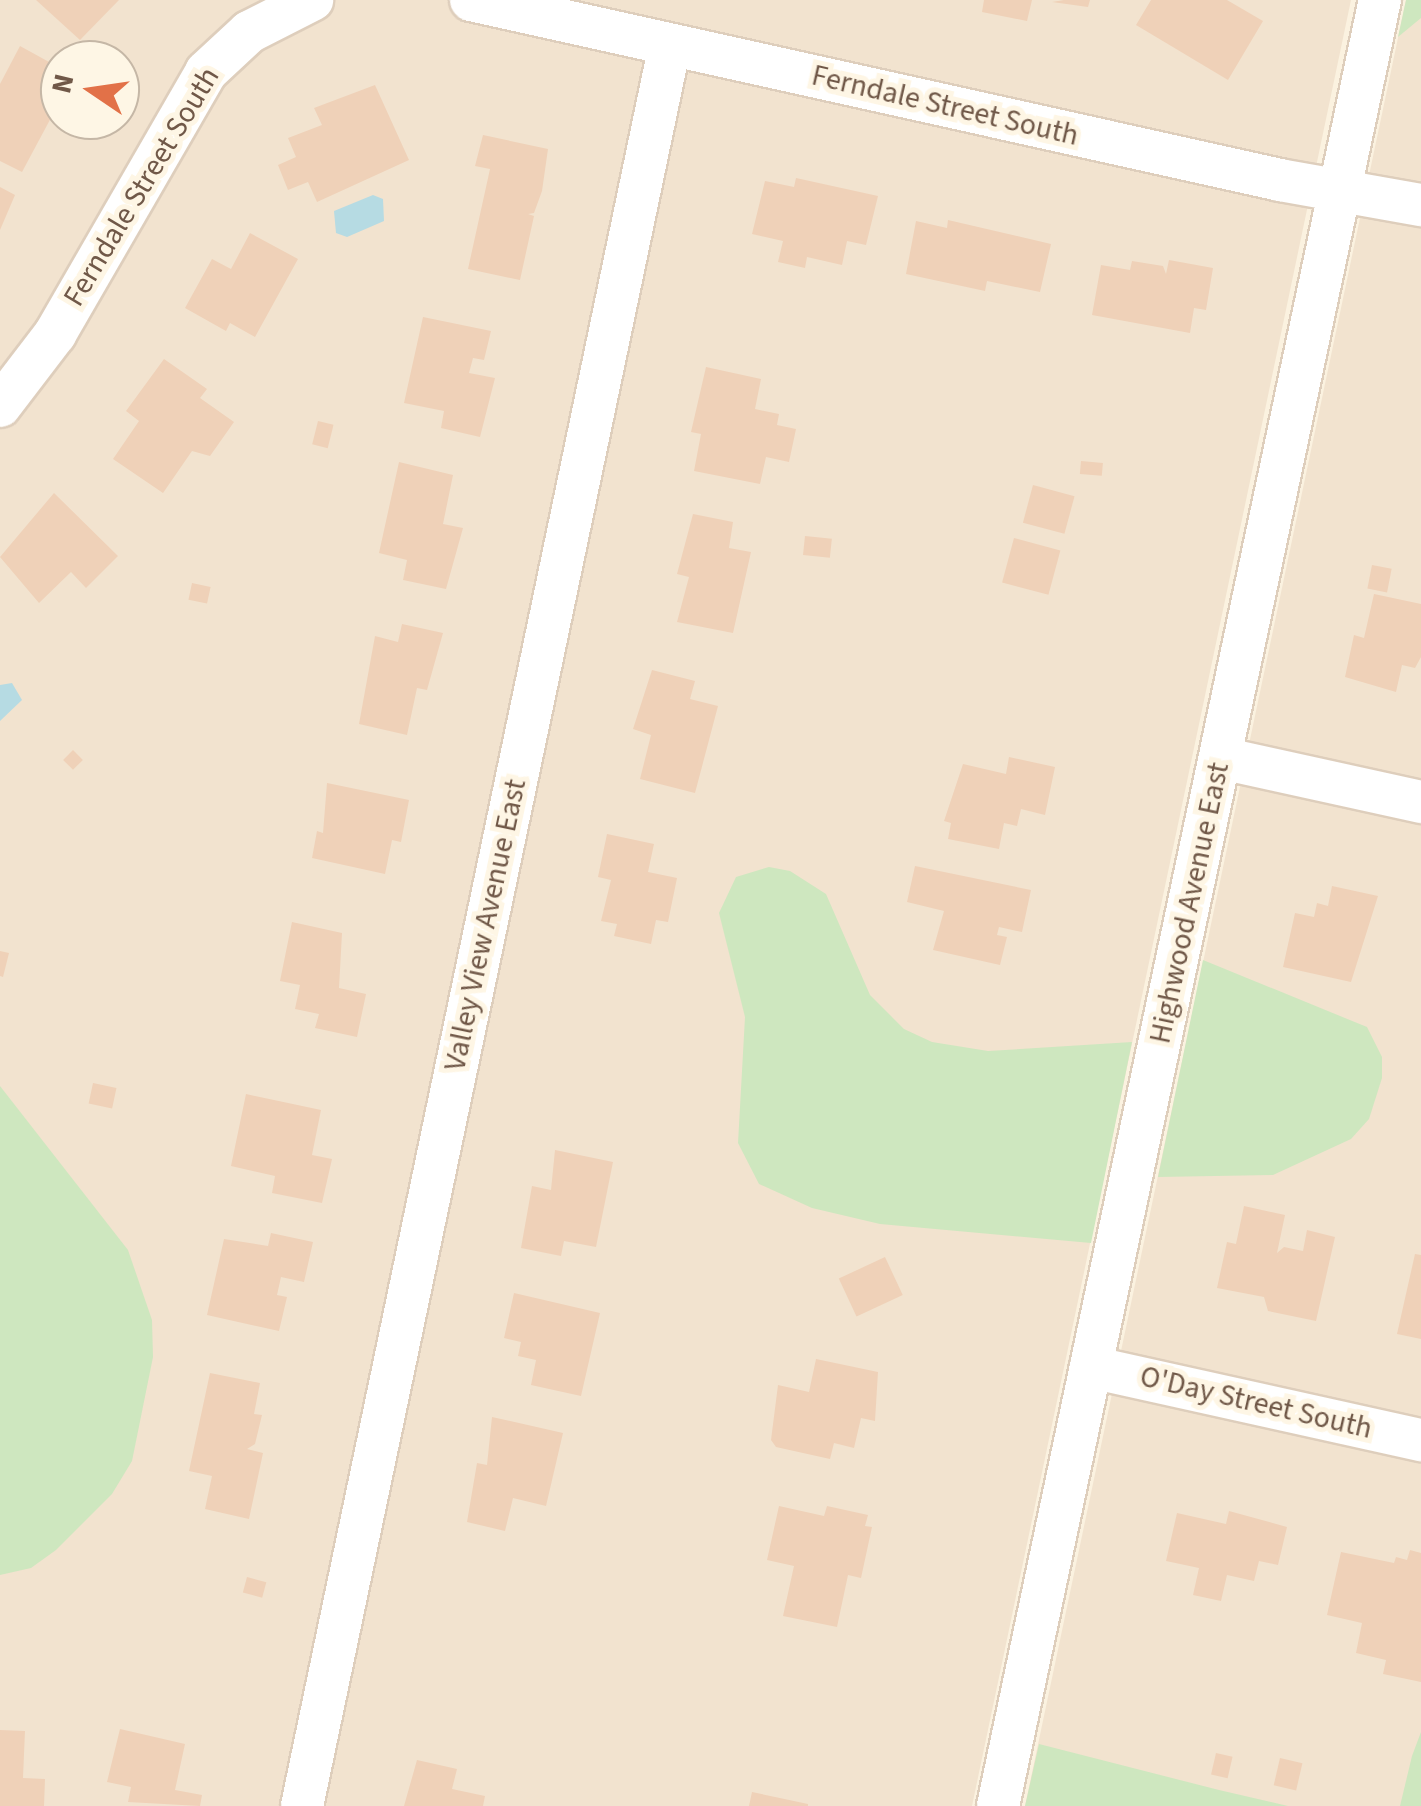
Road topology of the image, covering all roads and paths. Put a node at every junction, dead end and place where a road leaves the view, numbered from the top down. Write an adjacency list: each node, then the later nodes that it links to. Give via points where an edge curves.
1 (312, 0): 7 (street, Ferndale Street South, via 249,32 206,72 55,334)
2 (471, 0): 4 (street, Ferndale Street South)
3 (1380, 0): 5 (street, Highwood Avenue East)
4 (670, 44): 5 (street, Ferndale Street South); 12 (street, Valley View Avenue East)
5 (1340, 190): 6 (street, Ferndale Street South); 8 (street, Highwood Avenue East)
6 (1421, 205)
7 (0, 406)
8 (1221, 758): 9 (street); 10 (street, Highwood Avenue East)
9 (1421, 802)
10 (1092, 1367): 11 (street, O'Day Street South); 13 (street, Highwood Avenue East)
11 (1421, 1440)
12 (302, 1806)
13 (998, 1806)

